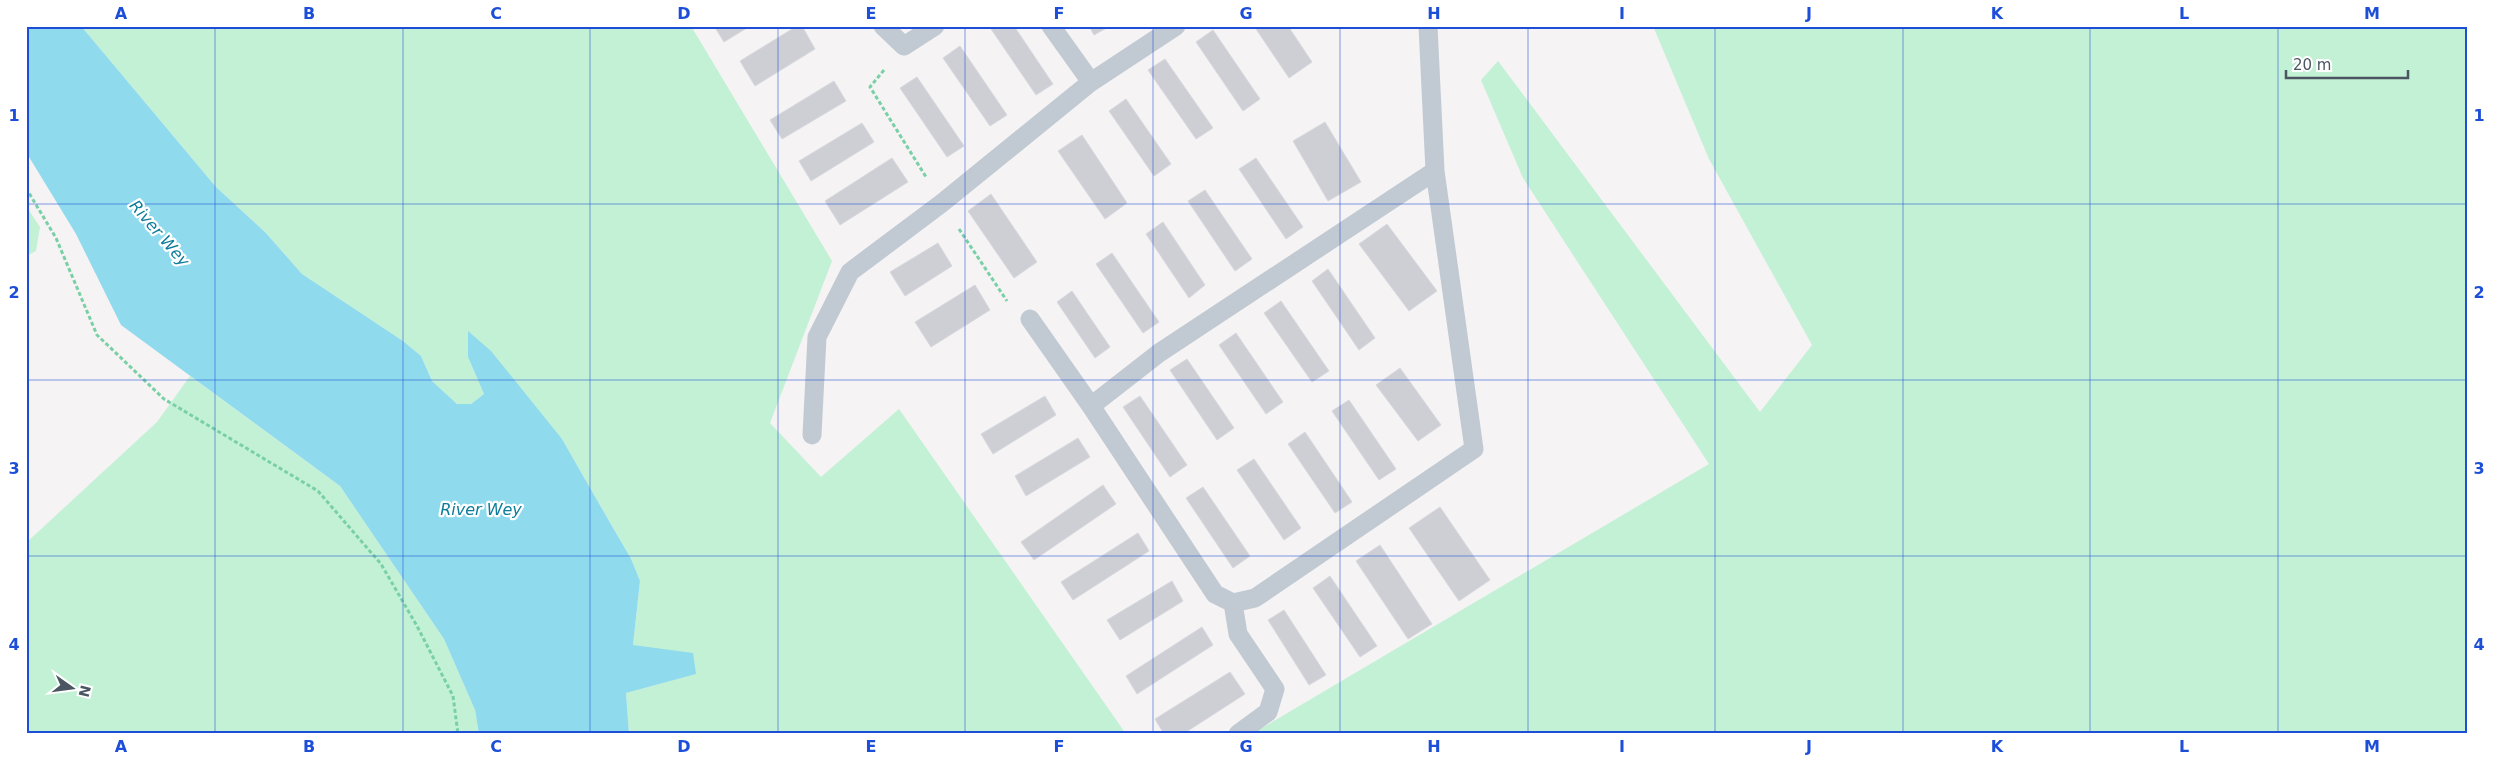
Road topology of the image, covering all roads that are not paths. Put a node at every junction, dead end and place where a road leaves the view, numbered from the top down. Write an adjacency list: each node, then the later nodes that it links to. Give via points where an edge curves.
1 (884, 26): 2 (lane, via 904,46)
2 (935, 26)
3 (1051, 26): 6 (lane)
4 (1176, 26): 6 (lane)
5 (1428, 26): 7 (lane)
6 (1091, 82): 10 (lane, via 942,203 850,272 817,337)
7 (1435, 171): 9 (lane, via 1159,353); 11 (lane, via 1474,449 1255,598)
8 (1030, 319): 9 (lane)
9 (1091, 406): 11 (lane, via 1215,594)
10 (812, 435)
11 (1233, 603): 12 (lane, via 1238,634 1275,689 1268,712)
12 (1238, 734)

